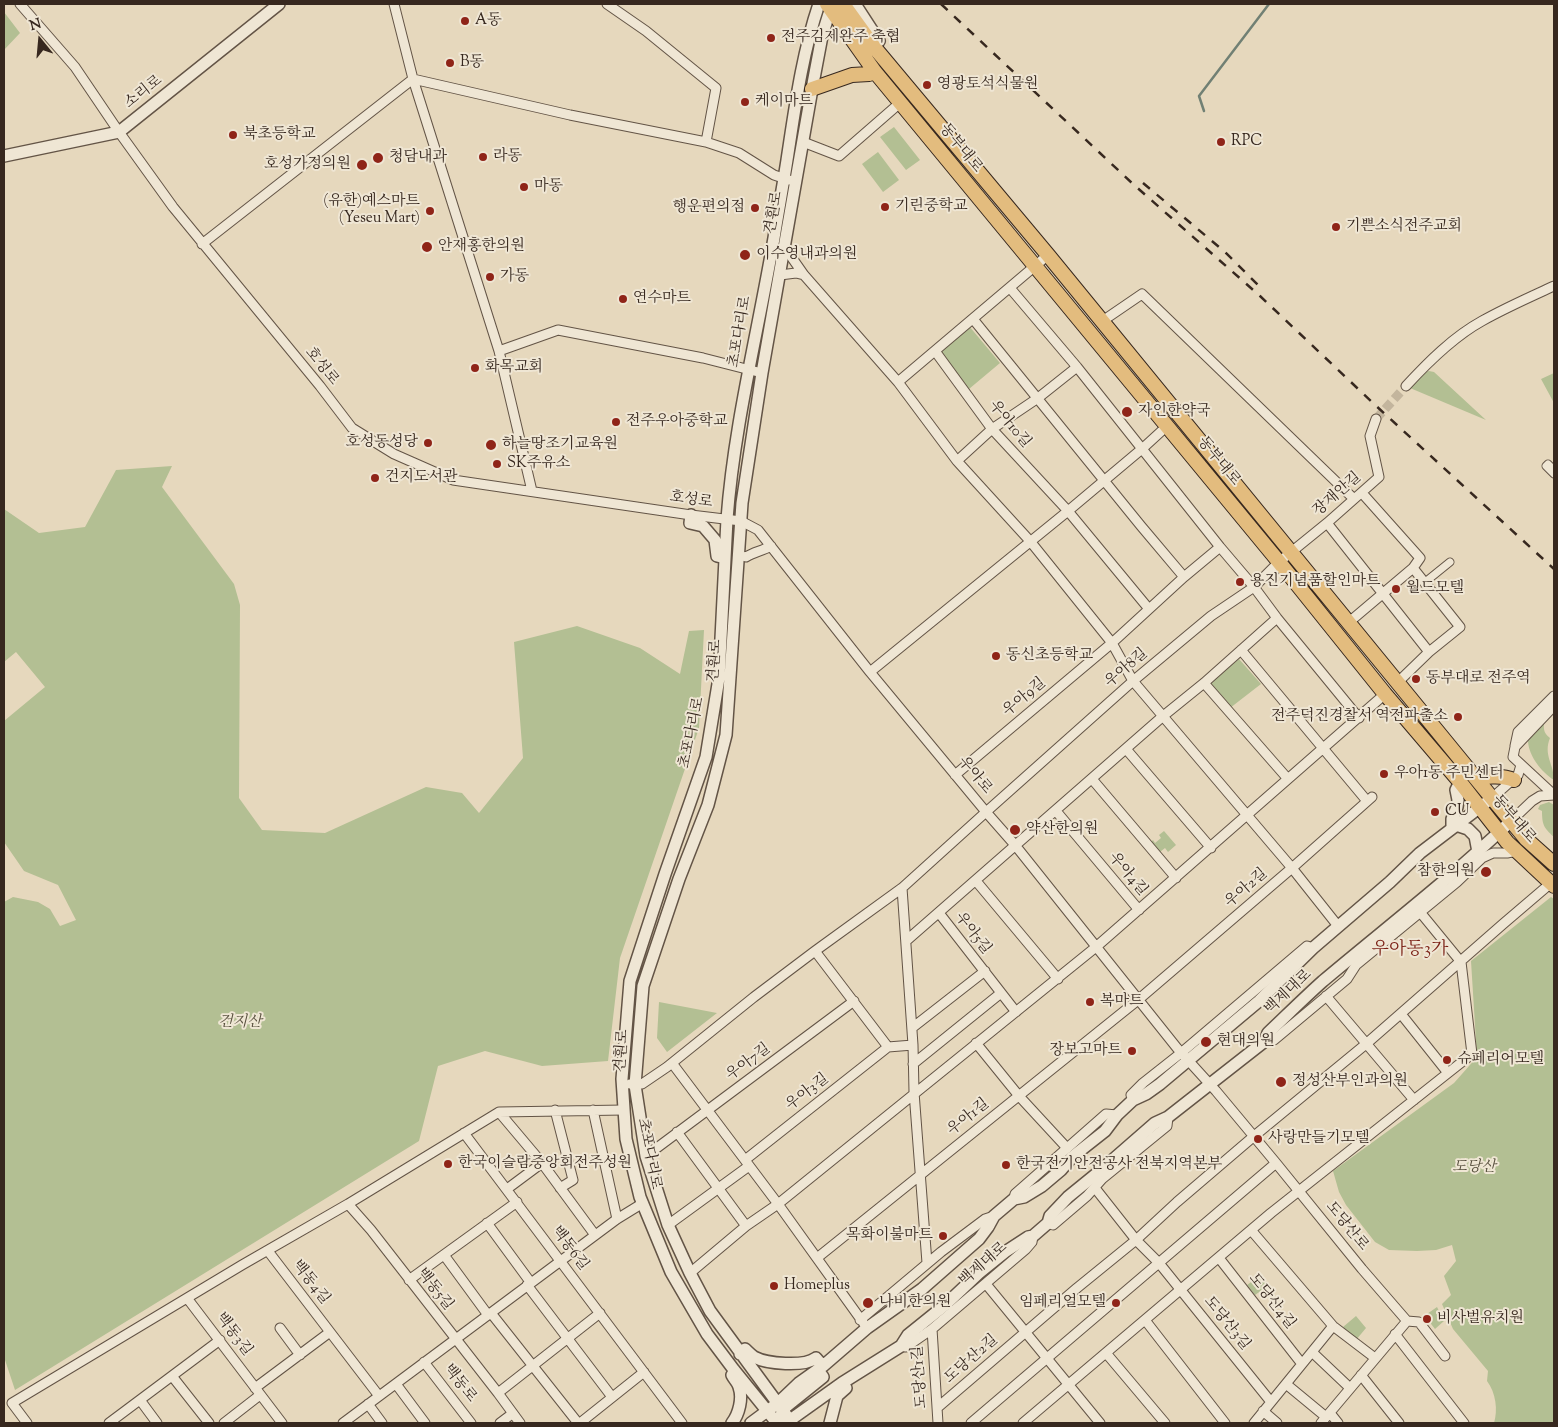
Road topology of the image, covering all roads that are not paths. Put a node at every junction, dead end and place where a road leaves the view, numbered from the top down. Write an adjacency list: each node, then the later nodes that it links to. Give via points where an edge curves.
1 (20, 4): 12 (street, 호성로, via 75,67)
2 (279, 4): 12 (street, 소리로)
3 (394, 4): 9 (street)
4 (607, 4): 13 (street, via 716,88)
5 (856, 4): 7 (street, via 879,41)
6 (830, 5): 7 (main road, 동부대로); 8 (main road, 동부대로); 10 (street, 견훤로); 16 (street, 초포다리로, via 810,29 794,109)
7 (874, 47): 19 (main road, 동부대로)
8 (876, 72): 10 (main road, via 852,75); 11 (main road, 동부대로)
9 (413, 79): 13 (street); 17 (street); 27 (street)
10 (812, 89): 14 (street, 견훤로)
11 (901, 102): 14 (street, via 839,156); 20 (main road, 동부대로)
12 (119, 132): 15 (street, 소리로); 17 (street, 호성로)
13 (706, 142): 16 (street, via 739,153)
14 (803, 142): 16 (street, 견훤로)
15 (4, 156)
16 (790, 180): 18 (street, 견훤로); 30 (street, 초포다리로)
17 (202, 244): 43 (street, 호성로, via 352,428 394,454 453,480)
18 (783, 253): 21 (street, 견훤로); 22 (street, via 790,255)
19 (1048, 255): 20 (street); 26 (main road, 동부대로)
20 (1034, 266): 24 (street); 36 (main road, 동부대로)
21 (780, 275): 22 (street); 31 (street, 견훤로)
22 (804, 275): 32 (street)
23 (1554, 286): 33 (street, via 1480,322 1455,339)
24 (1010, 288): 25 (street); 29 (street)
25 (973, 319): 28 (street); 34 (street)
26 (1101, 322): 44 (street, via 1142,294); 53 (main road, 동부대로)
27 (499, 352): 30 (street, via 558,330); 43 (street)
28 (935, 352): 32 (street); 37 (street, 우아10길)
29 (1077, 367): 34 (street); 38 (street)
30 (749, 370): 31 (street); 47 (street, 초포다리로)
31 (762, 373): 48 (street, 견훤로)
32 (898, 382): 39 (street)
33 (1406, 386)
34 (1038, 398): 37 (street); 42 (street)
35 (1376, 419): 44 (street, 장재안길, via 1370,436 1379,478)
36 (1167, 426): 38 (street); 56 (main road, 동부대로)
37 (992, 429): 39 (street); 45 (street, 우아10길)
38 (1143, 448): 42 (street); 52 (street)
39 (956, 461): 50 (street)
40 (1554, 470): 41 (street, via 1548,464 1546,466)
41 (1554, 474)
42 (1104, 480): 45 (street); 59 (street)
43 (532, 491): 46 (street, 호성로)
44 (1358, 496): 49 (street, 장재안길); 58 (street, via 1420,558)
45 (1068, 511): 50 (street); 63 (street, 우아10길)
46 (691, 515): 47 (street, 호성로); 55 (street, via 690,523 703,526 715,540 717,556)
47 (727, 519): 48 (street, 호성로); 55 (street, 초포다리로)
48 (741, 521): 51 (street, 우아로, via 758,530); 54 (street, 견훤로)
49 (1327, 523): 53 (street, 장재안길); 62 (street)
50 (1030, 541): 66 (street); 69 (street)
51 (771, 546): 54 (street, via 746,557); 69 (street, 우아로)
52 (1220, 547): 59 (street, 우아9길); 61 (street)
53 (1290, 553): 56 (street, 우아8길); 65 (main road, 동부대로)
54 (738, 555): 141 (street, 견훤로, via 726,735 708,805 643,986)
55 (725, 558): 139 (street, 초포다리로, via 719,678 706,758 630,981)
56 (1279, 562): 61 (street, 우아8길); 73 (main road, 동부대로)
57 (1450, 562): 60 (street)
58 (1412, 568): 60 (street); 62 (street)
59 (1184, 577): 63 (street, 우아9길)
60 (1424, 583): 68 (street, via 1460,627)
61 (1254, 587): 64 (street); 70 (street, 우아8길, via 1211,616)
62 (1383, 593): 65 (street); 68 (street)
63 (1149, 609): 66 (street, 우아9길)
64 (1277, 618): 67 (street, 우아5길); 77 (street)
65 (1348, 623): 72 (main road, 동부대로)
66 (1112, 643): 70 (street); 82 (street, 우아9길)
67 (1242, 650): 71 (street, 우아5길); 79 (street)
68 (1429, 652): 72 (street)
69 (870, 672): 82 (street, 우아로)
70 (1133, 681): 76 (street); 92 (street, 우아8길)
71 (1204, 683): 76 (street, 우아5길); 84 (street)
72 (1397, 683): 85 (main road, 동부대로)
73 (1386, 694): 77 (street, 우아4길); 87 (main road, 동부대로)
74 (1554, 696): 78 (street, via 1518,732)
75 (1554, 706): 78 (street)
76 (1162, 717): 80 (street, 우아5길); 93 (street)
77 (1359, 718): 79 (street, 우아4길)
78 (1515, 747): 81 (street, via 1513,758)
79 (1324, 748): 84 (street, 우아4길); 102 (street, 우아2길, via 1369,799)
80 (1126, 749): 83 (street, 우아5길); 98 (street)
81 (1521, 765): 86 (street); 88 (street)
82 (955, 775): 92 (street, 우아로)
83 (1092, 779): 91 (street, 우아5길); 103 (street)
84 (1288, 779): 93 (street, 우아4길)
85 (1477, 779): 86 (main road, via 1504,776); 89 (main road, 동부대로)
86 (1514, 780): 89 (street)
87 (1460, 782): 90 (main road, 동부대로); 95 (street, via 1452,819)
88 (1554, 795): 94 (street, via 1540,796)
89 (1492, 798): 90 (street, 백제대로); 94 (main road, 동부대로)
90 (1480, 807): 95 (street, 백제대로); 96 (main road, 동부대로)
91 (1056, 811): 97 (street, 우아5길); 110 (street, 우아4길)
92 (986, 812): 97 (street, 우아로); 108 (street)
93 (1246, 816): 98 (street, 우아4길); 102 (street)
94 (1511, 821): 96 (street, 백제대로); 101 (main road, 동부대로)
95 (1454, 827): 100 (street, via 1468,828 1475,836); 113 (street, 백제대로)
96 (1499, 832): 99 (main road, 동부대로); 100 (street, 백제대로)
97 (1015, 845): 104 (street, 우아5길); 115 (street, 우아로)
98 (1210, 848): 103 (street, 우아4길)
99 (1516, 851): 105 (street, via 1494,852 1482,858); 107 (main road, 동부대로)
100 (1478, 852): 106 (street, 백제대로)
101 (1554, 864)
102 (1292, 868): 113 (street); 125 (street, 우아2길)
103 (1176, 878): 110 (street, 우아4길)
104 (976, 881): 112 (street, 우아5길); 122 (street)
105 (1457, 882): 106 (street); 109 (street)
106 (1440, 885): 109 (street); 117 (street, 백제대로)
107 (1553, 885): 119 (street)
108 (902, 888): 114 (street); 118 (street)
109 (1435, 900): 111 (street)
110 (1139, 910): 115 (street, 우아4길)
111 (1420, 912): 116 (street); 119 (street)
112 (939, 913): 114 (street, 우아5길); 121 (street, 우아5길)
113 (1338, 926): 135 (street, 백제대로, via 1258,1001)
114 (906, 941): 129 (street)
115 (1096, 947): 122 (street); 125 (street, 우아로)
116 (1378, 947): 117 (street); 120 (street)
117 (1362, 949): 120 (street); 130 (street, 백제대로, via 1314,989 1268,1034)
118 (815, 950): 126 (street); 136 (street)
119 (1461, 962): 128 (street); 138 (street, via 1472,1054)
120 (1356, 965): 124 (street, via 1347,979)
121 (984, 971): 123 (street); 129 (street)
122 (1058, 979): 127 (street)
123 (1001, 992): 127 (street); 137 (street)
124 (1326, 996): 130 (street, via 1274,1040); 132 (street)
125 (1138, 1000): 135 (street, 우아로); 143 (street, 우아1길)
126 (854, 1001): 134 (street); 148 (street, 우아7길)
127 (1016, 1012): 131 (street)
128 (1401, 1014): 132 (street); 138 (street)
129 (912, 1028): 133 (street)
130 (1265, 1041): 140 (street, 백제대로)
131 (976, 1044): 142 (street); 143 (street)
132 (1366, 1044): 144 (street); 154 (street)
133 (913, 1045): 134 (street); 137 (street)
134 (888, 1047): 158 (street, 우아3길)
135 (1185, 1057): 140 (street, 우아로); 150 (street, 백제대로, via 1146,1094 1133,1100)
136 (672, 1063): 141 (street, via 642,1084); 148 (street)
137 (914, 1064): 142 (street)
138 (1448, 1073): 144 (street)
139 (622, 1083): 141 (street); 147 (street, 초포다리로)
140 (1210, 1084): 151 (street, 백제대로); 154 (street, 도당산로)
141 (635, 1085): 156 (street, 견훤로)
142 (914, 1092): 160 (street); 170 (street)
143 (1019, 1096): 155 (street); 160 (street, 우아1길)
144 (1414, 1100): 165 (street)
145 (555, 1110): 146 (street); 149 (street); 161 (street, via 573,1180)
146 (592, 1110): 147 (street); 172 (street)
147 (624, 1110): 168 (street, 초포다리로, via 626,1139)
148 (708, 1111): 152 (street, 우아7길); 158 (street)
149 (499, 1112): 153 (street); 157 (street)
150 (1117, 1115): 155 (street, 백제대로, via 1106,1114); 166 (street, 백제대로, via 1106,1131 1042,1186 1024,1198)
151 (1168, 1117): 163 (street, 백제대로, via 1167,1126); 174 (street, 백제대로, via 1155,1123 1068,1197 1050,1216)
152 (678, 1132): 156 (street, 우아7길); 162 (street)
153 (464, 1133): 164 (street, 백동6길); 169 (street)
154 (1253, 1137): 159 (street, 도당산로); 180 (street)
155 (1067, 1148): 166 (street, 백제대로, via 1015,1194)
156 (646, 1156): 175 (street, 견훤로)
157 (542, 1163): 161 (street); 164 (street)
158 (747, 1163): 162 (street, 우아3길); 170 (street)
159 (1276, 1163): 165 (street, 도당산로); 187 (street)
160 (922, 1174): 183 (street, 우아1길); 186 (street)
161 (560, 1188): 178 (street)
162 (718, 1188): 175 (street, 우아3길); 176 (street)
163 (1095, 1188): 174 (street, 백제대로, via 1053,1225); 180 (street, 도당산3길)
164 (507, 1189): 167 (street, 백동6길)
165 (1299, 1191): 177 (street); 197 (street, 도당산로)
166 (1014, 1199): 171 (street, 백제대로)
167 (517, 1202): 173 (street); 185 (street, 백동6길)
168 (643, 1203): 172 (street, 백동로); 220 (street, 초포다리로, via 671,1272 707,1334)
169 (348, 1204): 181 (street); 189 (street, 백동5길)
170 (778, 1204): 176 (street); 183 (street)
171 (994, 1216): 186 (street, 백제대로); 198 (street, 백제대로, via 979,1239 922,1289)
172 (617, 1218): 178 (street, 백동로)
173 (487, 1223): 182 (street); 190 (street)
174 (1048, 1223): 179 (street, 백제대로)
175 (668, 1225): 188 (street, 견훤로)
176 (746, 1226): 188 (street)
177 (1252, 1230): 184 (street); 199 (street, 도당산4길)
178 (595, 1235): 185 (street, 백동로)
179 (1033, 1236): 191 (street, 백제대로, via 1032,1242); 208 (street, 백제대로, via 1005,1252 979,1273 908,1335)
180 (1136, 1240): 187 (street, 도당산3길); 203 (street, 도당산2길)
181 (268, 1251): 193 (street); 202 (street, 백동4길)
182 (444, 1255): 189 (street); 195 (street)
183 (817, 1258): 198 (street)
184 (1219, 1258): 192 (street); 217 (street, 도당산4길)
185 (561, 1260): 190 (street, 백동로); 194 (street, 백동6길)
186 (927, 1263): 198 (street, 백제대로)
187 (1159, 1263): 192 (street, 도당산3길); 214 (street)
188 (690, 1273): 211 (street, 견훤로, via 710,1311)
189 (409, 1280): 207 (street, 백동5길)
190 (529, 1284): 195 (street, 백동로); 205 (street)
191 (986, 1284): 201 (street, 백제대로); 203 (street)
192 (1181, 1290): 196 (street); 234 (street, 도당산3길)
193 (187, 1298): 206 (street, 백동3길); 243 (street, via 12,1403)
194 (600, 1313): 205 (street); 221 (street, 백동6길)
195 (489, 1314): 207 (street, 백동로); 218 (street)
196 (1145, 1320): 210 (street); 264 (street)
197 (1407, 1322): 204 (street); 213 (street, via 1419,1322)
198 (864, 1324): 219 (street, 백제대로)
199 (1333, 1326): 209 (street); 215 (street)
200 (280, 1328): 212 (street)
201 (932, 1329): 208 (street, 백제대로, via 906,1348); 237 (street, 도당산1길)
202 (330, 1332): 212 (street); 231 (street, 백동4길)
203 (1026, 1332): 214 (street); 237 (street, 도당산2길)
204 (1395, 1334): 215 (street); 269 (street)
205 (568, 1339): 218 (street); 232 (street)
206 (220, 1340): 223 (street); 229 (street, 백동3길)
207 (455, 1340): 216 (street, 백동로); 230 (street, 백동5길)
208 (901, 1346): 224 (street, 백제대로)
209 (1312, 1352): 217 (street); 228 (street)
210 (1106, 1353): 227 (street); 263 (street)
211 (740, 1354): 219 (street, via 745,1349 755,1358 781,1364 811,1362 816,1358); 236 (street, 견훤로)
212 (300, 1355): 229 (street)
213 (1445, 1356)
214 (1047, 1358): 227 (street); 261 (street)
215 (1375, 1358): 222 (street)
216 (424, 1362): 225 (street, 백동로); 252 (street, 백동로)
217 (1302, 1364): 226 (street)
218 (533, 1366): 230 (street); 255 (street)
219 (820, 1368): 236 (street, 백제대로, via 800,1383)
220 (734, 1370): 241 (street, 초포다리로); 257 (street, via 731,1373 739,1386 740,1402)
221 (644, 1372): 232 (street); 256 (street, 백동6길)
222 (1360, 1375): 228 (street); 268 (street)
223 (172, 1376): 233 (street); 246 (street)
224 (842, 1383): 241 (street, 백제대로); 259 (street, via 846,1388 837,1396)
225 (396, 1384): 231 (street, 백동로); 251 (street)
226 (1286, 1384): 234 (street); 240 (street)
227 (1068, 1385): 242 (street); 262 (street)
228 (1350, 1388): 240 (street)
229 (258, 1391): 247 (street); 248 (street, 백동3길)
230 (498, 1393): 239 (street, 백동5길)
231 (379, 1396): 235 (street, 백동로)
232 (612, 1397): 255 (street)
233 (140, 1400): 244 (street); 245 (street)
234 (1271, 1402): 238 (street)
235 (368, 1404): 249 (street, 백동로); 250 (street)
236 (780, 1406): 241 (street, 백제대로); 241 (street, 견훤로)
237 (937, 1408): 260 (street, 도당산1길)
238 (1263, 1411): 265 (street); 266 (street)
239 (512, 1414): 253 (street); 254 (street, 백동5길)
240 (1326, 1418): 267 (street)
241 (779, 1421): 258 (street, 백제대로)
242 (1030, 1421)
243 (27, 1423)
244 (108, 1423)
245 (157, 1423)
246 (209, 1423)
247 (224, 1423)
248 (282, 1423)
249 (342, 1423)
250 (382, 1423)
251 (425, 1423)
252 (471, 1423)
253 (500, 1423)
254 (520, 1423)
255 (579, 1423)
256 (682, 1423)
257 (732, 1423)
258 (751, 1423)
259 (830, 1423)
260 (938, 1423)
261 (971, 1423)
262 (1100, 1423)
263 (1164, 1423)
264 (1225, 1423)
265 (1254, 1423)
266 (1277, 1423)
267 (1338, 1423)
268 (1398, 1423)
269 (1464, 1423)

